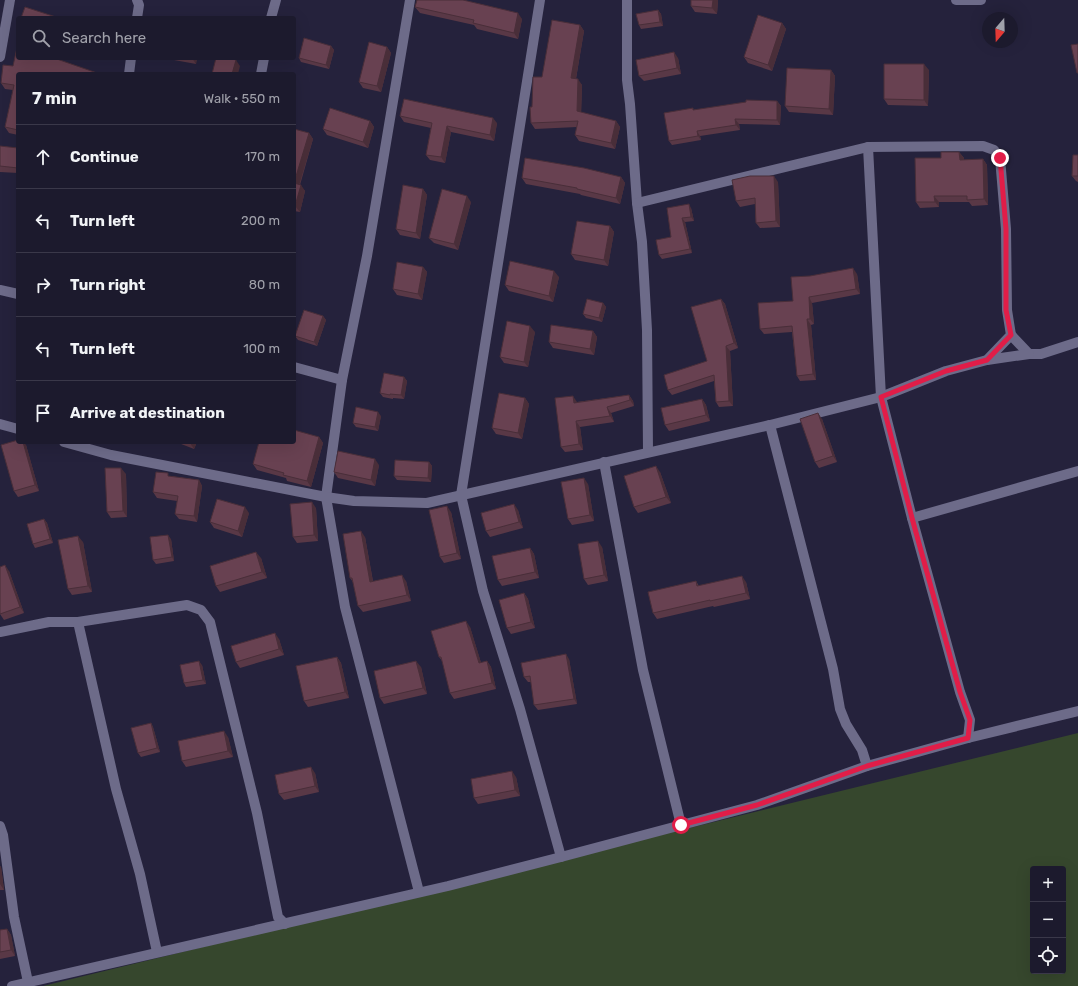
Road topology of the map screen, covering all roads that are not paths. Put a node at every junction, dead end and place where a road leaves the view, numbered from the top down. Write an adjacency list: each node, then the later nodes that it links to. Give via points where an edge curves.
1 (10, 0): 11 (street)
2 (137, 0): 9 (street)
3 (276, 0): 10 (street)
4 (410, 0): 25 (street, via 367,256)
5 (540, 0): 34 (street)
6 (627, 0): 17 (street, via 627,80)
7 (956, 0): 8 (street)
8 (980, 0)
9 (137, 16)
10 (272, 16)
11 (0, 57)
12 (131, 60): 14 (street)
13 (264, 60): 15 (street)
14 (129, 72)
15 (261, 72)
16 (868, 147): 17 (street); 20 (street, via 983,146 994,150 1000,158 1006,229 1006,310); 26 (street)
17 (637, 203): 31 (street, via 647,330)
18 (0, 290): 19 (street)
19 (16, 294)
20 (1011, 335): 22 (street); 23 (street)
21 (1078, 342): 22 (street, via 1042,354)
22 (1029, 354): 23 (street)
23 (987, 360): 26 (street, via 946,371)
24 (296, 368): 25 (street)
25 (342, 380): 35 (street)
26 (881, 397): 28 (street); 36 (street)
27 (0, 424): 29 (street)
28 (770, 425): 31 (street); 41 (street, via 833,669 840,710 862,750)
29 (16, 428)
30 (71, 444): 35 (street, via 111,455)
31 (648, 452): 32 (street)
32 (604, 462): 34 (street); 42 (street, via 643,670)
33 (1078, 471): 36 (street)
34 (461, 495): 35 (street, via 427,503 354,501); 44 (street, via 483,591 520,709)
35 (326, 497): 45 (street, via 345,607)
36 (912, 518): 40 (street, via 970,720)
37 (78, 622): 38 (street, via 49,622); 46 (street, via 187,605 201,610 210,622 257,813 278,917); 47 (street)
38 (0, 632)
39 (1078, 711): 40 (street)
40 (968, 738): 41 (street)
41 (867, 766): 42 (street, via 757,805)
42 (681, 825): 44 (street)
43 (1, 832): 48 (street, via 14,917)
44 (561, 857): 45 (street)
45 (419, 892): 46 (street)
46 (285, 924): 47 (street)
47 (157, 952): 48 (street)
48 (28, 982): 49 (street)
49 (12, 986)

